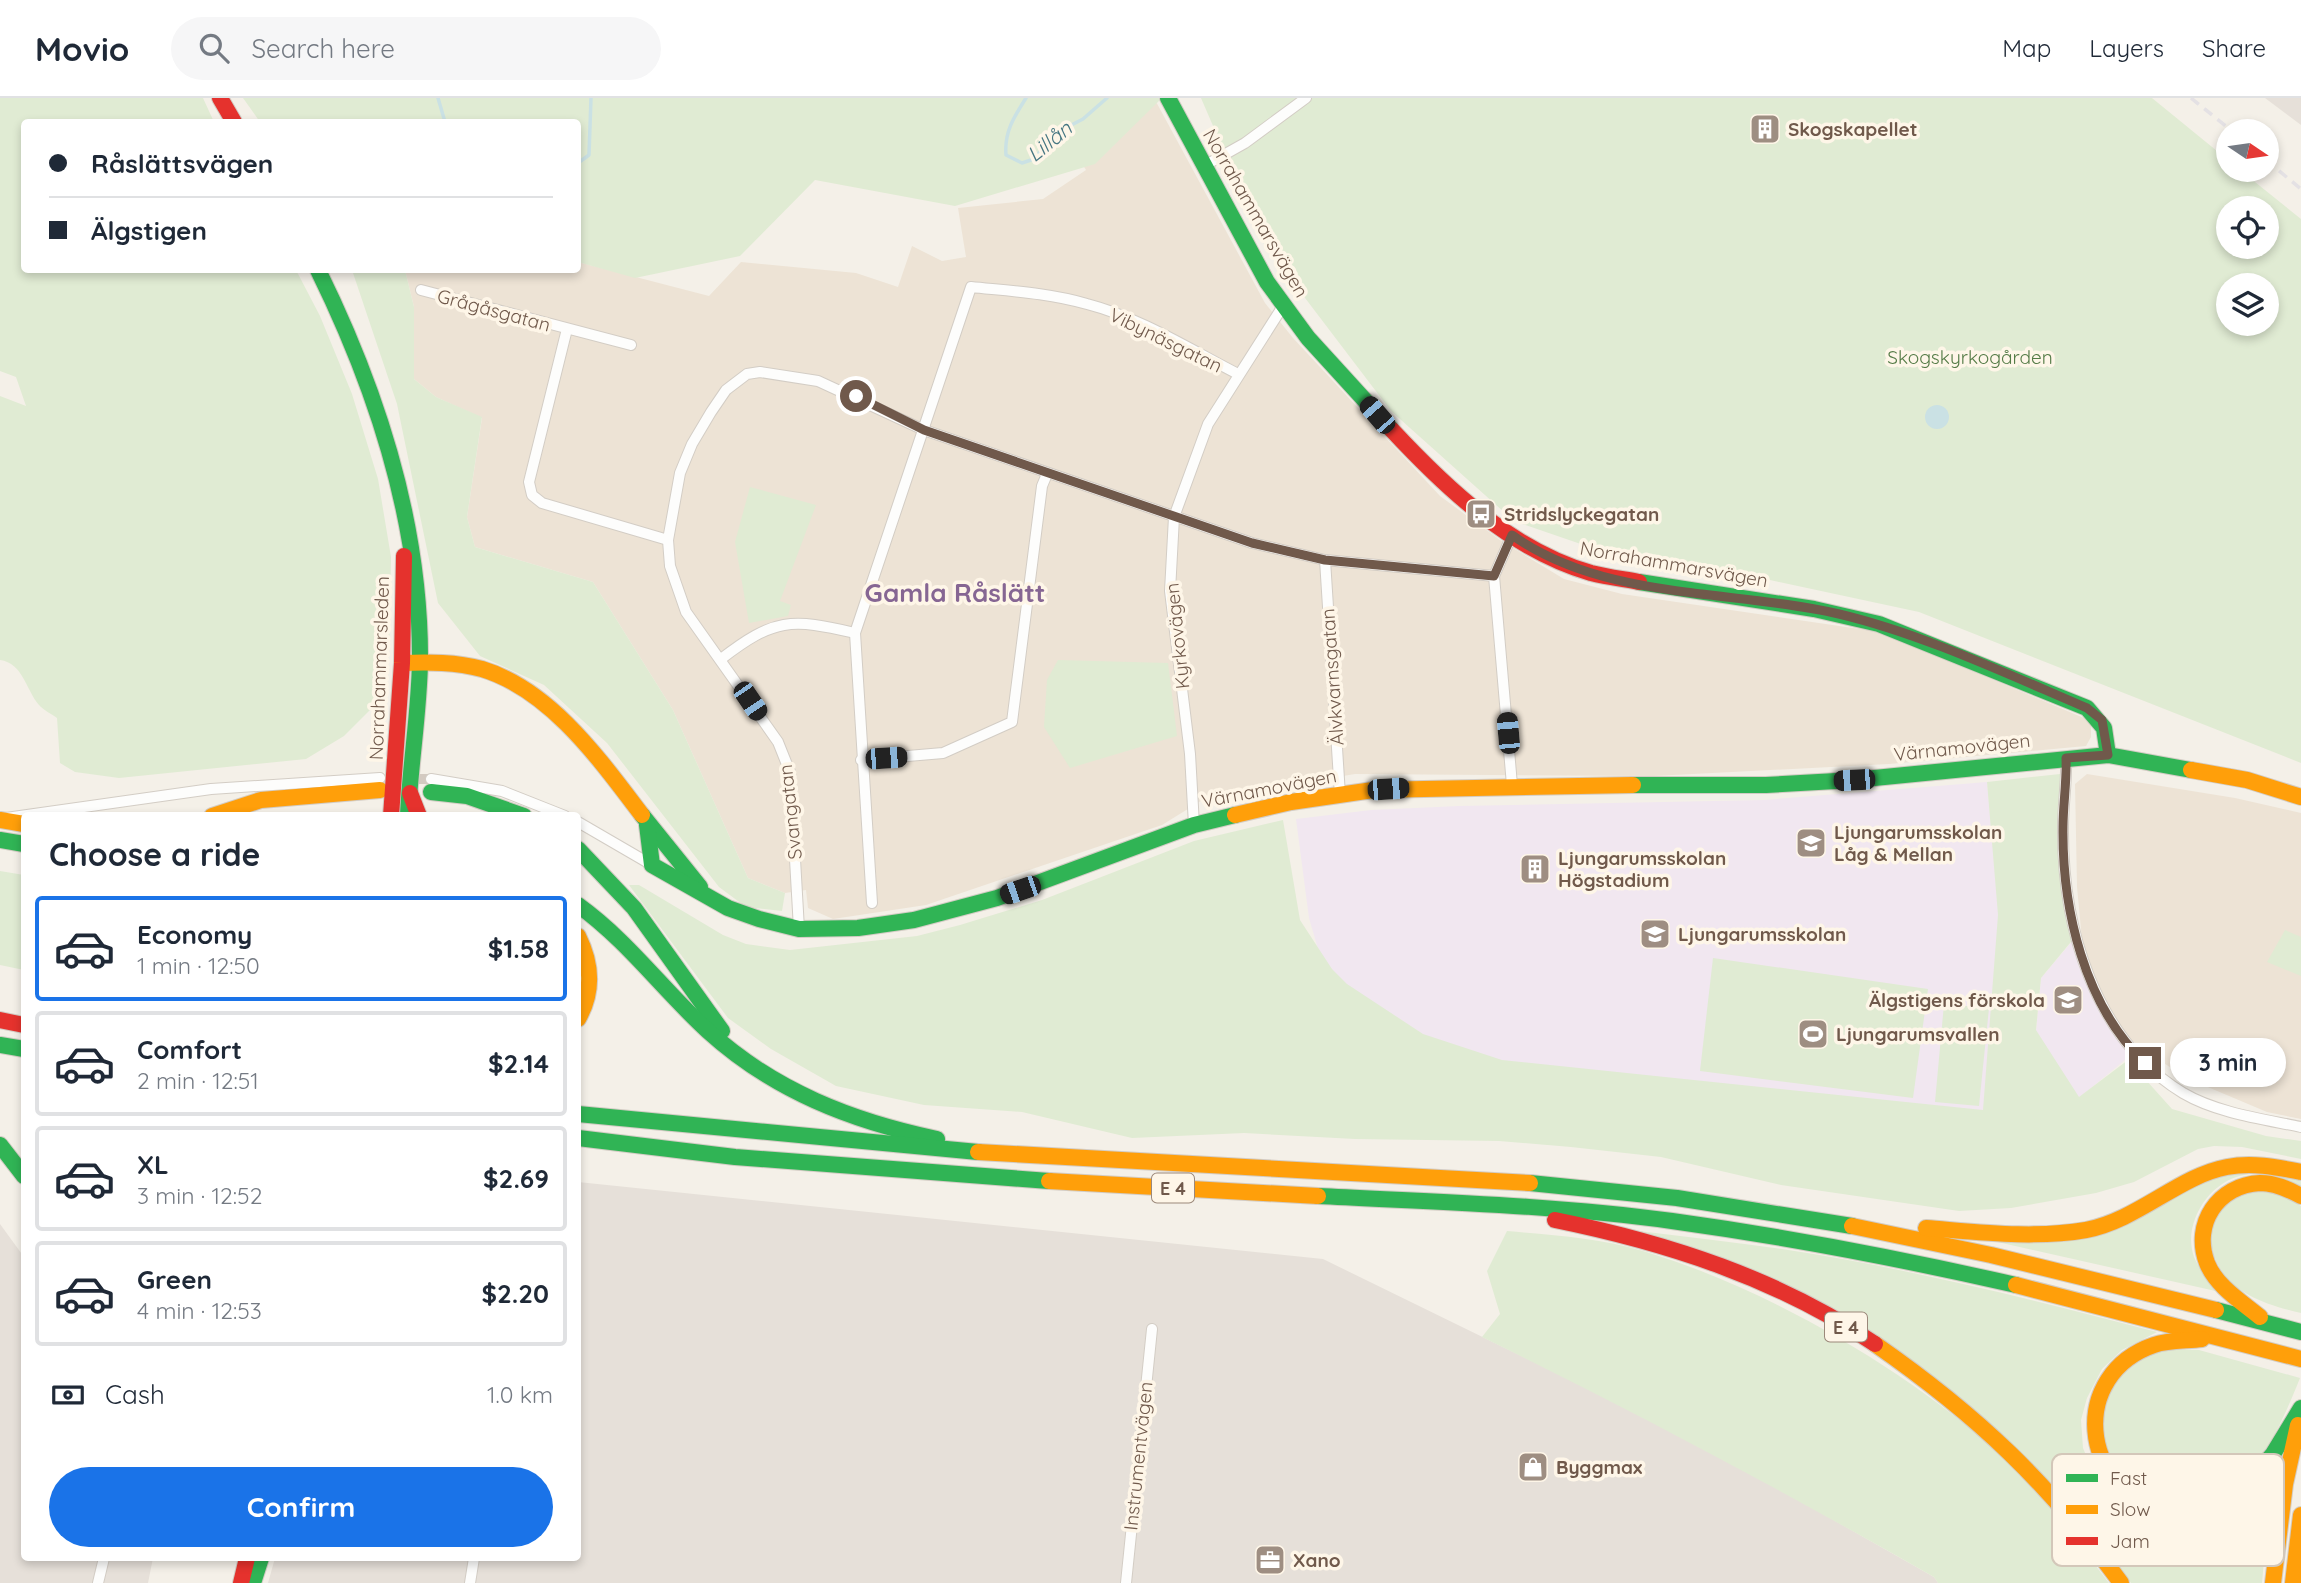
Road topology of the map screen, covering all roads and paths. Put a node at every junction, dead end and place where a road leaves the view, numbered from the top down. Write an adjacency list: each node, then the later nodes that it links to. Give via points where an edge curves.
1 (220, 98): 4 (main road)
2 (1168, 98): 5 (main road, Norrahammarsvägen)
3 (1306, 98): 5 (street, via 1245,143)
4 (232, 119)
5 (1204, 166): 8 (main road, Norrahammarsvägen)
6 (319, 273): 15 (main road, Norrahammarsleden, via 355,351)
7 (421, 290): 9 (street, Grågåsgatan)
8 (1283, 306): 11 (street, Kyrkovägen); 16 (main road, Norrahammarsvägen, via 1433,475)
9 (567, 329): 10 (street, Grågåsgatan); 17 (street, via 529,482 532,495 542,503)
10 (631, 345)
11 (1238, 374): 12 (street, Vibynäsgatan, via 1144,325 1088,304 1030,292 971,287); 14 (street, Kyrkovägen, via 1208,424)
12 (924, 430): 13 (street); 17 (street, Svangatan, via 818,381 747,374 726,390 692,444 680,473); 20 (street)
13 (1047, 474): 14 (street); 26 (street, via 1012,722 943,753)
14 (1174, 517): 18 (street, via 1252,543); 45 (street, Kyrkovägen, via 1170,590)
15 (405, 522): 22 (main road, Norrahammarsleden, via 419,610); 23 (main road, Norrahammarsleden)
16 (1512, 535): 19 (street); 24 (main road, Norrahammarsvägen, via 1546,557 1591,573 1825,611 1916,637 2087,708 2102,720)
17 (668, 540): 21 (street, Svangatan, via 681,601)
18 (1325, 560): 19 (street); 31 (street, Älvkvarnsgatan)
19 (1494, 576): 28 (street)
20 (855, 632): 21 (street, via 784,624 752,635); 26 (street)
21 (721, 659): 53 (street, Svangatan, via 787,760)
22 (420, 662): 23 (main road, Värnamovägen); 30 (main road, Norrahammarsleden); 44 (main road, Värnamovägen, via 491,673 538,700 599,761)
23 (401, 663): 35 (main road, Norrahammarsleden)
24 (2108, 755): 25 (main road, Värnamovägen); 32 (main road, via 2247,780)
25 (2066, 758): 28 (main road, Värnamovägen, via 1766,785); 62 (street, via 2063,829 2069,907 2092,985 2110,1020 2135,1053 2184,1094)
26 (861, 760): 51 (street)
27 (380, 784): 33 (street, via 211,789); 34 (main road, via 261,800)
28 (1512, 785): 31 (main road, Värnamovägen)
29 (431, 786): 38 (main road); 39 (street, via 502,791)
30 (410, 793): 36 (main road, Norrahammarsleden); 37 (main road)
31 (1340, 795): 45 (main road, Värnamovägen)
32 (2301, 797)
33 (49, 812)
34 (224, 812)
35 (391, 812)
36 (408, 812)
37 (417, 812)
38 (513, 812)
39 (555, 812)
40 (21, 816): 41 (street)
41 (0, 819): 42 (main road)
42 (21, 823)
43 (581, 824): 49 (street)
44 (647, 825): 49 (main road, Värnamovägen); 50 (main road, Värnamovägen)
45 (1194, 825): 53 (main road, Värnamovägen, via 1065,875 914,920 858,928)
46 (0, 840): 47 (main road)
47 (21, 844)
48 (581, 852): 60 (main road, via 634,908)
49 (652, 865): 50 (main road, Värnamovägen)
50 (712, 899): 53 (main road, Värnamovägen, via 759,919)
51 (872, 903)
52 (581, 907): 60 (main road, via 630,948 709,1031)
53 (799, 929)
54 (581, 943): 55 (main road, via 591,981)
55 (581, 1010)
56 (0, 1020): 57 (main road)
57 (21, 1024)
58 (0, 1045): 59 (main road)
59 (21, 1048)
60 (741, 1057): 65 (main road, via 781,1087 837,1113)
61 (581, 1114): 65 (main road, E 4)
62 (2301, 1127)
63 (581, 1138): 69 (main road, E 4, via 734,1157 973,1177)
64 (0, 1145): 66 (main road)
65 (1020, 1155): 70 (main road, E 4, via 1580,1187)
66 (21, 1172)
67 (2301, 1172): 70 (main road, via 2265,1165 2227,1167 2120,1220 2052,1233 1999,1234)
68 (2301, 1196): 71 (main road, via 2282,1185 2251,1182 2222,1195 2204,1219 2202,1240 2208,1265 2218,1280)
69 (1489, 1205): 74 (main road, via 1670,1221 1889,1255); 81 (main road, E 4, via 1686,1252 1851,1329 1972,1416)
70 (1787, 1214): 71 (main road, E 4, via 2011,1257)
71 (2266, 1322): 73 (main road, E 4)
72 (1152, 1329): 92 (street, Instrumentvägen)
73 (2296, 1330)
74 (2232, 1340): 75 (main road); 78 (main road, via 2169,1339 2128,1355 2113,1368 2102,1384 2094,1422)
75 (2301, 1359)
76 (2301, 1408): 79 (main road)
77 (2301, 1414): 80 (main road)
78 (2101, 1454)
79 (2272, 1454)
80 (2284, 1492)
81 (2052, 1496)
82 (2301, 1515): 94 (main road)
83 (103, 1561): 88 (street)
84 (246, 1561): 89 (main road)
85 (260, 1561): 90 (main road)
86 (474, 1561): 91 (street)
87 (2110, 1566): 93 (main road, E 4)
88 (98, 1583)
89 (241, 1583)
90 (253, 1583)
91 (470, 1583)
92 (1126, 1583)
93 (2121, 1583)
94 (2293, 1583)

